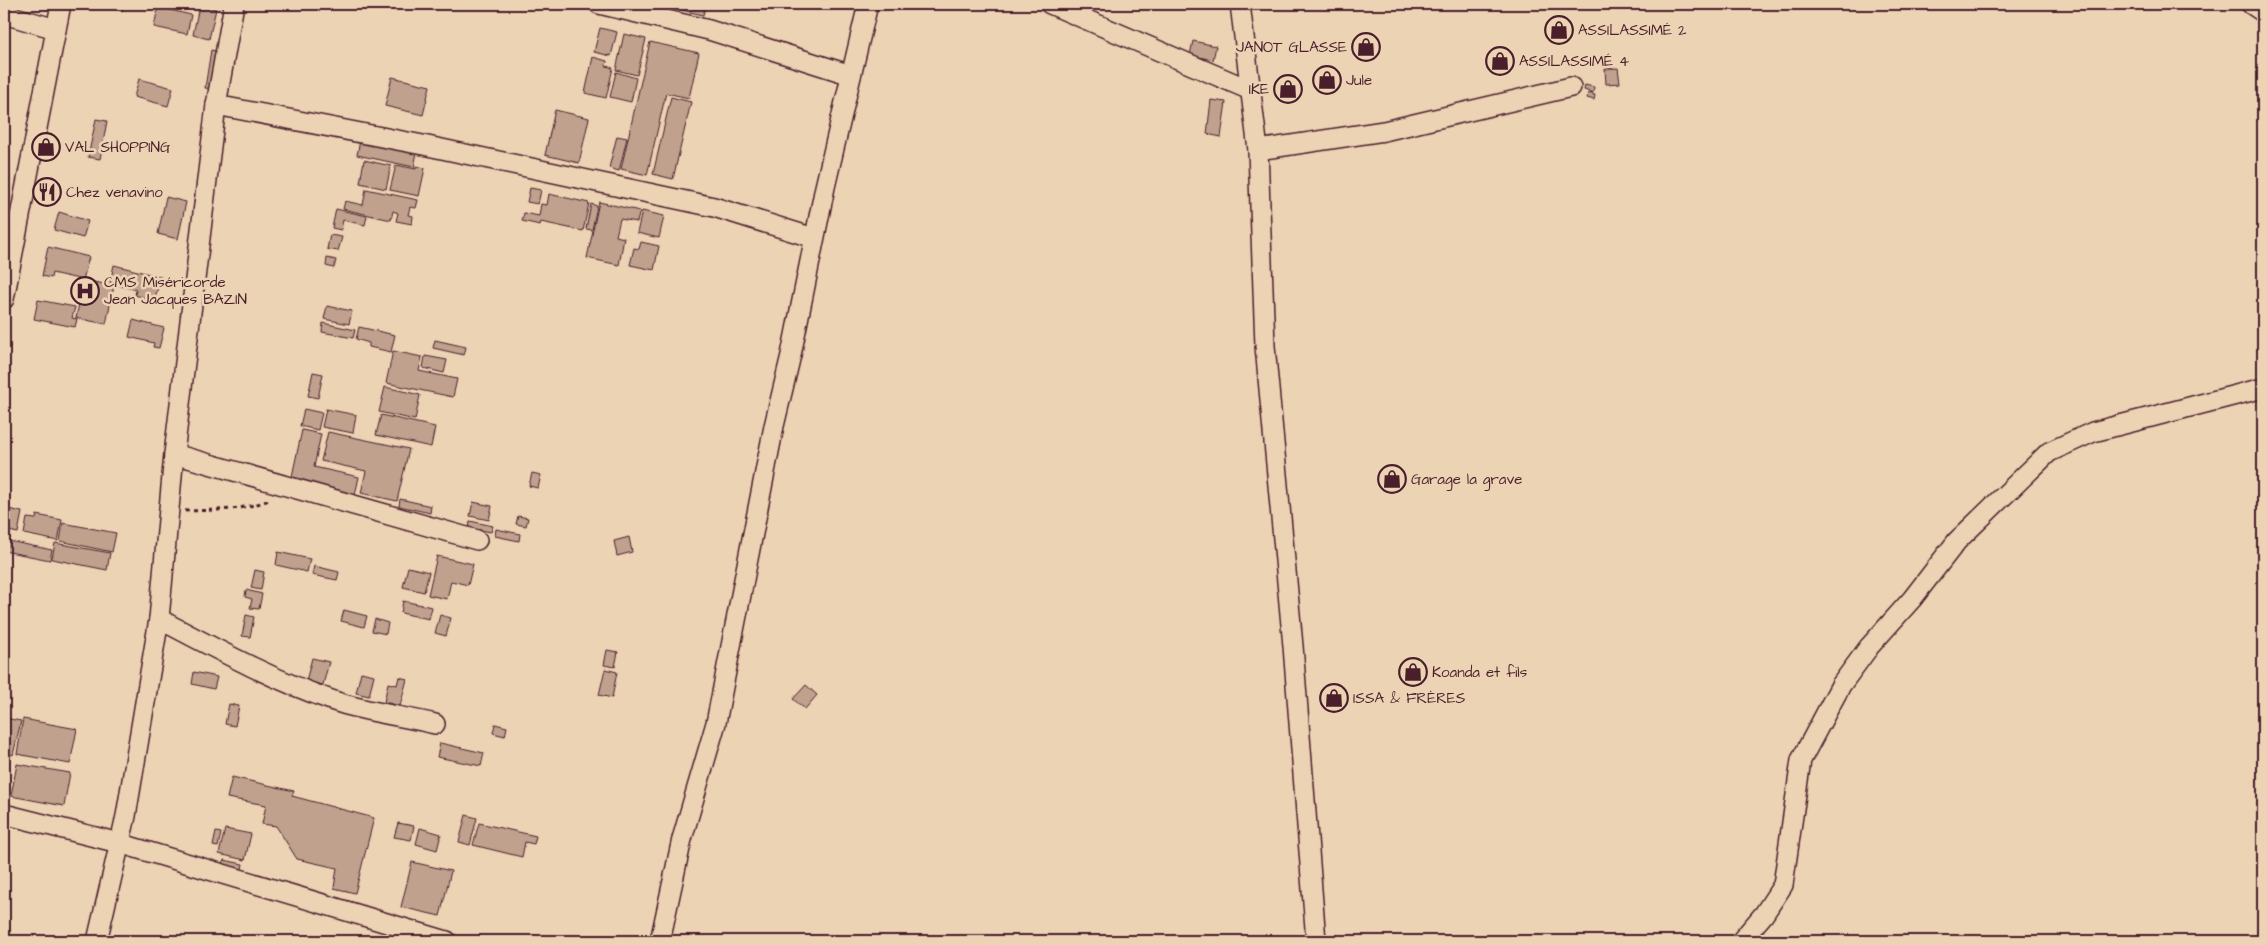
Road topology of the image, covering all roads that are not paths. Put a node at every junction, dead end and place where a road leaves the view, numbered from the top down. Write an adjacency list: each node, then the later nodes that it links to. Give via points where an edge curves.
1 (61, 4): 10 (street)
2 (234, 4): 14 (street)
3 (599, 4): 11 (street, via 709,30)
4 (868, 4): 11 (street)
5 (1050, 4): 13 (street)
6 (1240, 4): 13 (street)
7 (2251, 4): 8 (street)
8 (2263, 12)
9 (4, 14): 10 (street)
10 (56, 29): 17 (street)
11 (851, 75): 16 (street)
12 (1571, 87): 15 (street, via 1384,131)
13 (1250, 90): 15 (street)
14 (216, 106): 16 (street, via 423,145 714,207); 19 (street)
15 (1258, 150): 28 (street, via 1265,346)
16 (814, 238): 27 (street, via 756,512 716,723 682,839)
17 (4, 299)
18 (2263, 388): 29 (street, via 2093,432 2049,452 1957,541 1912,599 1868,647 1836,693 1801,760 1783,885)
19 (174, 454): 20 (street); 21 (street)
20 (476, 540)
21 (159, 619): 22 (street, via 283,682 336,702); 24 (street, via 126,816)
22 (435, 724)
23 (4, 814): 24 (street)
24 (118, 844): 25 (street); 26 (street)
25 (97, 941)
26 (447, 941)
27 (660, 941)
28 (1316, 941)
29 (1742, 941)

